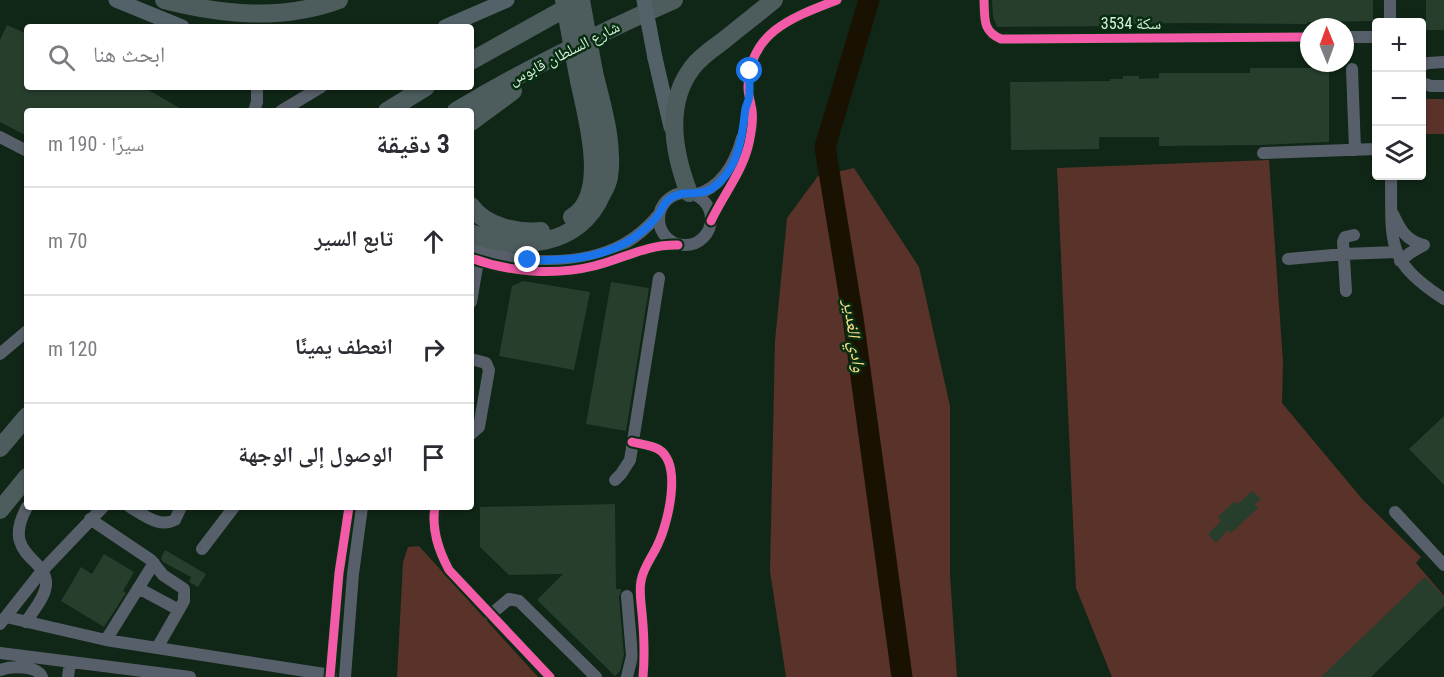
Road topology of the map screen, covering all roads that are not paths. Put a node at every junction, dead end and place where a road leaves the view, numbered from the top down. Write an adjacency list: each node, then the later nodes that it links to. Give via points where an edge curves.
1 (116, 0): 15 (main road)
2 (164, 0): 3 (highway, via 242,14 286,12)
3 (339, 0)
4 (507, 0): 16 (main road)
5 (564, 0): 24 (highway, bridge)
6 (581, 0): 20 (highway); 24 (highway, bridge)
7 (644, 0): 37 (main road, bridge)
8 (674, 0): 14 (highway, شارع السلطان قابوس)
9 (774, 0): 37 (highway, via 691,69 678,99)
10 (837, 0): 30 (street, via 797,15 770,34 753,62)
11 (984, 0): 17 (street, سكة 3534, via 986,26 991,35 1001,39)
12 (1390, 0): 13 (street)
13 (1390, 18)
14 (629, 20): 34 (highway, شارع السلطان قابوس); 35 (highway, via 499,100)
15 (175, 24)
16 (452, 24)
17 (1300, 37)
18 (1354, 37): 19 (street)
19 (1372, 37)
20 (474, 59)
21 (1444, 62): 22 (street)
22 (1426, 64)
23 (1352, 72): 40 (street)
24 (587, 76): 44 (highway, via 593,182 576,215 540,232 520,231 501,226); 48 (highway, via 608,137 610,158 609,179 588,220 570,233 542,242 515,243)
25 (1426, 84): 26 (street)
26 (1444, 86)
27 (257, 90): 31 (street)
28 (316, 90): 32 (street)
29 (421, 90): 33 (highway)
30 (749, 99): 43 (street, via 743,136 732,164 718,184); 47 (street, via 752,125 748,149)
31 (255, 108)
32 (286, 108)
33 (392, 108)
34 (461, 108)
35 (474, 120)
36 (0, 137): 38 (street)
37 (675, 142): 43 (highway, via 680,170)
38 (24, 149)
39 (1372, 149): 40 (street)
40 (1355, 150): 41 (street)
41 (1263, 153)
42 (1391, 180): 45 (street)
43 (692, 194): 46 (street, via 670,198); 47 (street, via 709,208)
44 (474, 208)
45 (1392, 211): 53 (street, via 1393,244); 53 (street, via 1404,234 1412,242 1424,245)
46 (659, 214): 50 (street, via 663,233); 51 (street, via 624,243 584,257 528,260)
47 (711, 221): 50 (street, via 703,239 691,245)
48 (474, 234)
49 (1354, 235): 52 (street, via 1344,239)
50 (678, 244): 54 (street, via 652,246 595,266 561,270 519,269)
51 (474, 248)
52 (1344, 254): 53 (street); 55 (street); 57 (street)
53 (1398, 257): 58 (street, via 1418,282)
54 (475, 259)
55 (1288, 260)
56 (659, 278): 64 (street)
57 (1346, 291)
58 (1441, 295)
59 (24, 334): 60 (street)
60 (0, 354)
61 (474, 360): 63 (street, via 486,363 489,370 479,427)
62 (24, 420): 65 (highway)
63 (474, 431)
64 (632, 442): 66 (street, via 627,467); 101 (street, via 659,449 672,467 666,522 640,586)
65 (0, 448)
66 (615, 480)
67 (24, 481): 68 (highway)
68 (0, 510)
69 (25, 510): 82 (street, via 15,527 16,541)
70 (100, 510): 78 (street)
71 (135, 510): 72 (street, via 166,523 175,520)
72 (180, 510)
73 (232, 510): 79 (street)
74 (349, 510): 93 (street)
75 (362, 510): 97 (street)
76 (435, 510): 86 (street, via 435,533 449,570)
77 (1395, 512): 81 (street)
78 (90, 519): 80 (street); 82 (street)
79 (202, 549)
80 (154, 563): 83 (street); 85 (street, via 184,590)
81 (1444, 565)
82 (41, 572): 87 (street); 88 (street, via 46,588)
83 (138, 588): 85 (street); 89 (street)
84 (627, 596): 100 (street, via 632,656)
85 (178, 610): 90 (street)
86 (490, 615): 98 (street); 99 (street, via 509,599 519,601)
87 (3, 621): 88 (street)
88 (26, 622): 89 (street)
89 (106, 640): 90 (street)
90 (157, 648): 93 (street)
91 (70, 662): 92 (street); 95 (street); 96 (street)
92 (7, 665): 94 (street, via 36,670)
93 (331, 676)
94 (42, 677)
95 (68, 677)
96 (190, 677)
97 (345, 677)
98 (550, 677)
99 (596, 677)
100 (627, 677)
101 (643, 677)

